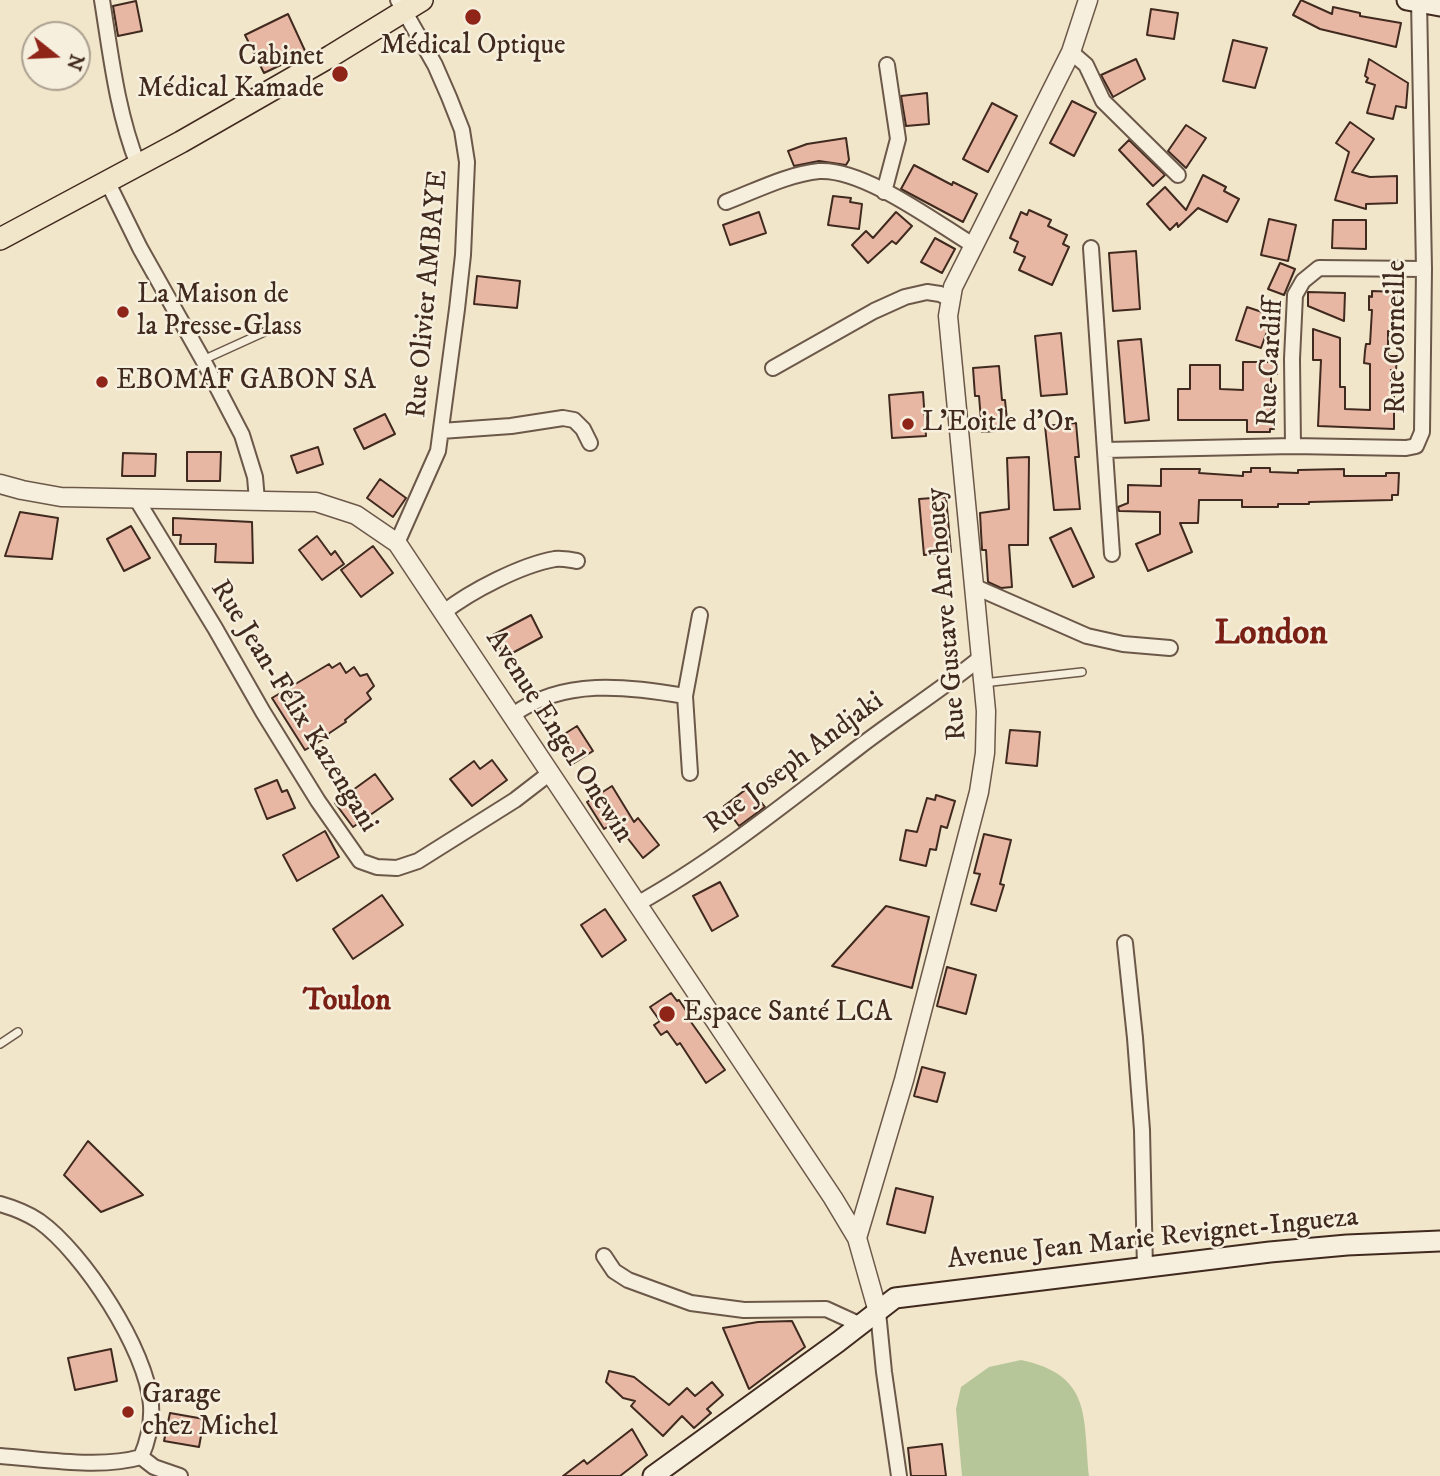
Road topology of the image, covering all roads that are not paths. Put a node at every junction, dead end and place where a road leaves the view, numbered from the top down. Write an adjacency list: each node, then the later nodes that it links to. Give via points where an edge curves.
1 (102, 0): 9 (street, via 116,85)
2 (422, 0): 5 (main road)
3 (1088, 0): 7 (street, Rue Gustave Anchouey)
4 (1415, 1): 6 (main road); 17 (street, Rue Corneille)
5 (401, 6): 9 (main road, via 331,57); 22 (street, Rue Olivier AMBAYE, via 449,97 462,130 467,162 463,255)
6 (1440, 6)
7 (1071, 52): 10 (street, via 1086,65 1103,101); 15 (street, Rue Gustave Anchouey)
8 (887, 65): 12 (street, via 898,139)
9 (138, 165): 11 (main road)
10 (1178, 175)
11 (107, 181): 14 (main road); 20 (street)
12 (884, 192): 13 (street, via 844,173 816,172); 15 (street)
13 (726, 202)
14 (0, 239)
15 (974, 245): 18 (street, Rue Gustave Anchouey)
16 (1091, 248): 25 (street)
17 (1424, 269): 24 (street, Rue Cardiff, via 1320,268 1303,281 1295,295); 24 (street, Rue Corneille, via 1422,432 1416,446)
18 (950, 299): 21 (street, via 927,292 905,298); 32 (street, Rue Gustave Anchouey)
19 (280, 325): 20 (lane)
20 (203, 360): 28 (street, via 242,435)
21 (773, 368)
22 (441, 431): 23 (street, via 563,418 574,420); 29 (street, Rue Olivier AMBAYE, via 438,451)
23 (590, 443)
24 (1293, 446): 25 (street, Rue Corneille)
25 (1105, 450): 30 (street)
26 (0, 484): 27 (street, Avenue Engel Onewin, via 61,497)
27 (137, 500): 28 (street, Avenue Engel Onewin); 41 (street, Rue Jean-Félix Kazengani, via 318,801 360,860 397,868 418,861)
28 (257, 500): 29 (street, Avenue Engel Onewin, via 316,502 339,508)
29 (397, 543): 33 (street, Avenue Engel Onewin)
30 (1112, 554)
31 (577, 561): 33 (street, via 556,559 530,567)
32 (973, 586): 35 (street, via 1087,636); 36 (street, Rue Gustave Anchouey)
33 (444, 612): 40 (street, Avenue Engel Onewin)
34 (700, 615): 39 (street)
35 (1170, 648)
36 (979, 659): 38 (street, Rue Gustave Anchouey); 43 (street, Rue Joseph Andjaki, via 768,817)
37 (1082, 672): 38 (lane)
38 (982, 683): 48 (street, Rue Gustave Anchouey, via 986,729 979,792 904,1080)
39 (685, 696): 40 (street, via 616,686 566,691 541,698); 42 (street)
40 (513, 715): 41 (street, Avenue Engel Onewin)
41 (550, 773): 43 (street, Avenue Engel Onewin)
42 (690, 773)
43 (637, 904): 48 (street, Avenue Engel Onewin)
44 (1125, 943): 51 (street, via 1142,1130)
45 (18, 1032): 46 (lane)
46 (0, 1044)
47 (0, 1204): 55 (street, via 40,1222 82,1265 108,1301 148,1389 150,1422)
48 (857, 1238): 52 (street, Avenue Engel Onewin)
49 (1440, 1241): 51 (main road, Avenue Jean Marie Revignet-Ingueza, via 1296,1250)
50 (604, 1256): 53 (street, via 614,1271 628,1280 691,1303 744,1310 826,1309)
51 (1145, 1269): 52 (main road, Avenue Jean Marie Revignet-Ingueza, via 895,1298)
52 (878, 1312): 53 (main road, Avenue Jean Marie Revignet-Ingueza); 58 (street)
53 (861, 1325): 57 (main road, Avenue Jean Marie Revignet-Ingueza)
54 (0, 1456): 55 (street, via 104,1463)
55 (141, 1457): 56 (street)
56 (180, 1476)
57 (653, 1476)
58 (899, 1476)

